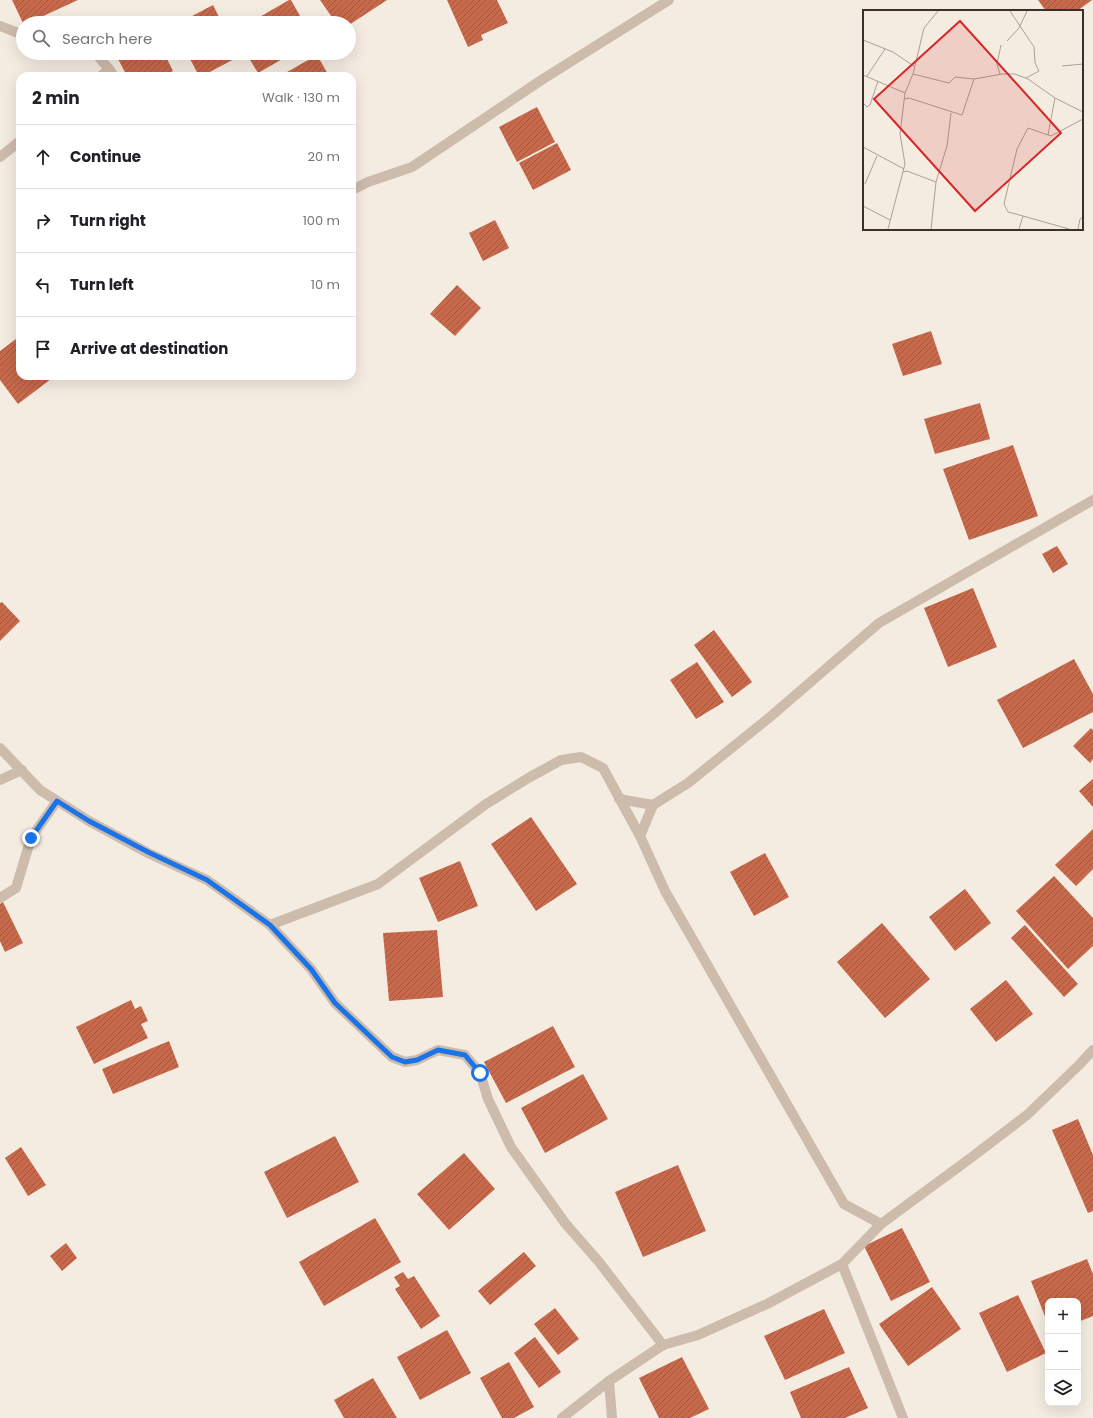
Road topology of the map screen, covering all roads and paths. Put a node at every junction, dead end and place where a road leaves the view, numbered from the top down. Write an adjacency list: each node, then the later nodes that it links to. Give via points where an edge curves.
1 (669, 0): 8 (street, via 542,79 412,167)
2 (0, 26): 3 (street)
3 (16, 32)
4 (101, 60): 5 (street)
5 (111, 72)
6 (16, 143): 7 (street)
7 (0, 157)
8 (356, 188)
9 (1093, 500): 15 (street, via 879,623 770,717 688,783)
10 (0, 748): 11 (street)
11 (22, 770): 12 (street); 14 (street, via 40,790)
12 (0, 780)
13 (619, 799): 15 (street); 16 (street); 18 (street, via 603,768 581,757 561,760 486,804 378,884)
14 (57, 801): 17 (street, via 31,838 16,888); 18 (street, via 89,821 207,880)
15 (653, 805): 16 (street)
16 (640, 836): 20 (street, via 665,891 844,1204)
17 (0, 898)
18 (270, 925): 22 (street, via 311,969 335,1003 392,1057 405,1062 417,1060 438,1050 465,1055 480,1073 488,1099 511,1147 565,1223 599,1262)
19 (1093, 1050): 20 (street, via 1027,1114)
20 (881, 1224): 21 (street)
21 (842, 1264): 22 (street, via 767,1304 698,1335); 26 (street)
22 (663, 1346): 23 (street)
23 (609, 1381): 24 (street); 25 (street)
24 (562, 1418)
25 (612, 1418)
26 (903, 1418)

